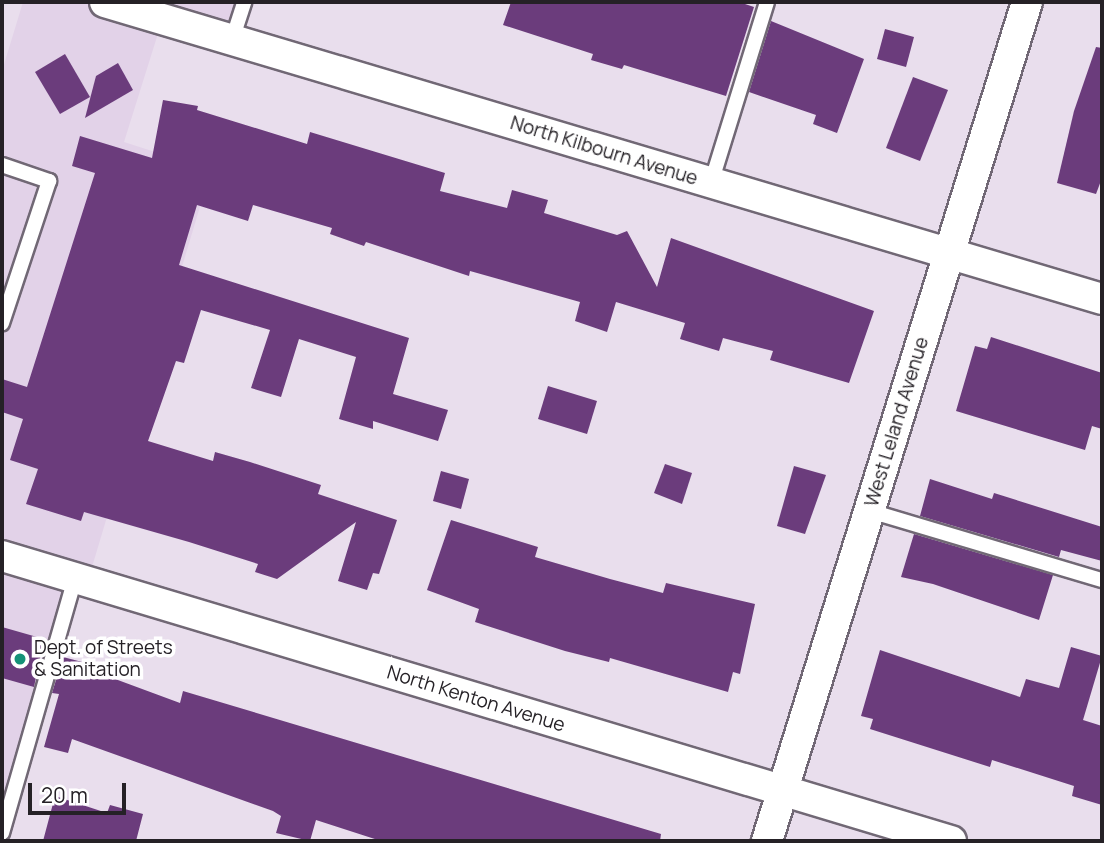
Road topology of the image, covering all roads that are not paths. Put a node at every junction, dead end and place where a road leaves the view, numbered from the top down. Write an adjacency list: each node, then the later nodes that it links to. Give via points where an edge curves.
1 (105, 2): 5 (street, North Kilbourn Avenue)
2 (244, 2): 5 (lane)
3 (767, 2): 7 (lane)
4 (1027, 2): 8 (street, West Leland Avenue)
5 (232, 40): 7 (street, North Kilbourn Avenue)
6 (2, 165): 10 (lane, via 49,181)
7 (711, 183): 8 (street, North Kilbourn Avenue)
8 (949, 254): 9 (street, North Kilbourn Avenue); 11 (street, West Leland Avenue)
9 (1102, 299)
10 (2, 323)
11 (870, 511): 14 (lane); 15 (street, West Leland Avenue)
12 (2, 556): 13 (street, North Kenton Avenue)
13 (75, 578): 15 (street, North Kenton Avenue); 16 (lane)
14 (1102, 580)
15 (782, 791): 17 (street, West Leland Avenue); 18 (street, North Kenton Avenue)
16 (2, 833)
17 (767, 841)
18 (951, 841)

